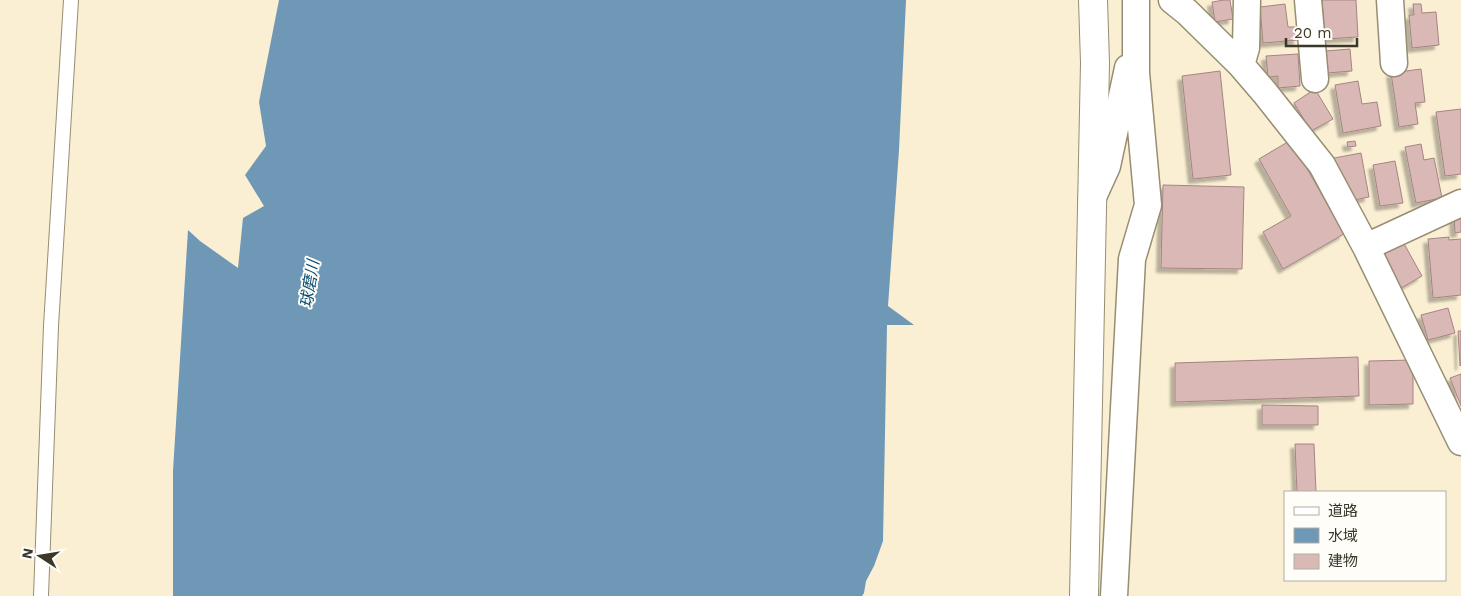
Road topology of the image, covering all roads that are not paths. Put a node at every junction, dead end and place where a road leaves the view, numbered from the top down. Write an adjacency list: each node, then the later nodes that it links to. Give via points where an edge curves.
1 (71, 0): 16 (lane, via 51,326)
2 (1093, 0): 12 (street)
3 (1136, 0): 8 (street)
4 (1172, 0): 10 (street)
5 (1247, 0): 10 (street, via 1246,48)
6 (1308, 0): 11 (street)
7 (1390, 0): 9 (street)
8 (1135, 36): 12 (street, via 1107,166); 18 (street, via 1148,205 1132,259)
9 (1394, 63)
10 (1241, 65): 14 (street, via 1322,165)
11 (1315, 79)
12 (1092, 200): 17 (street)
13 (1461, 204): 14 (street)
14 (1366, 247): 15 (street)
15 (1461, 442)
16 (41, 596)
17 (1084, 596)
18 (1114, 596)

